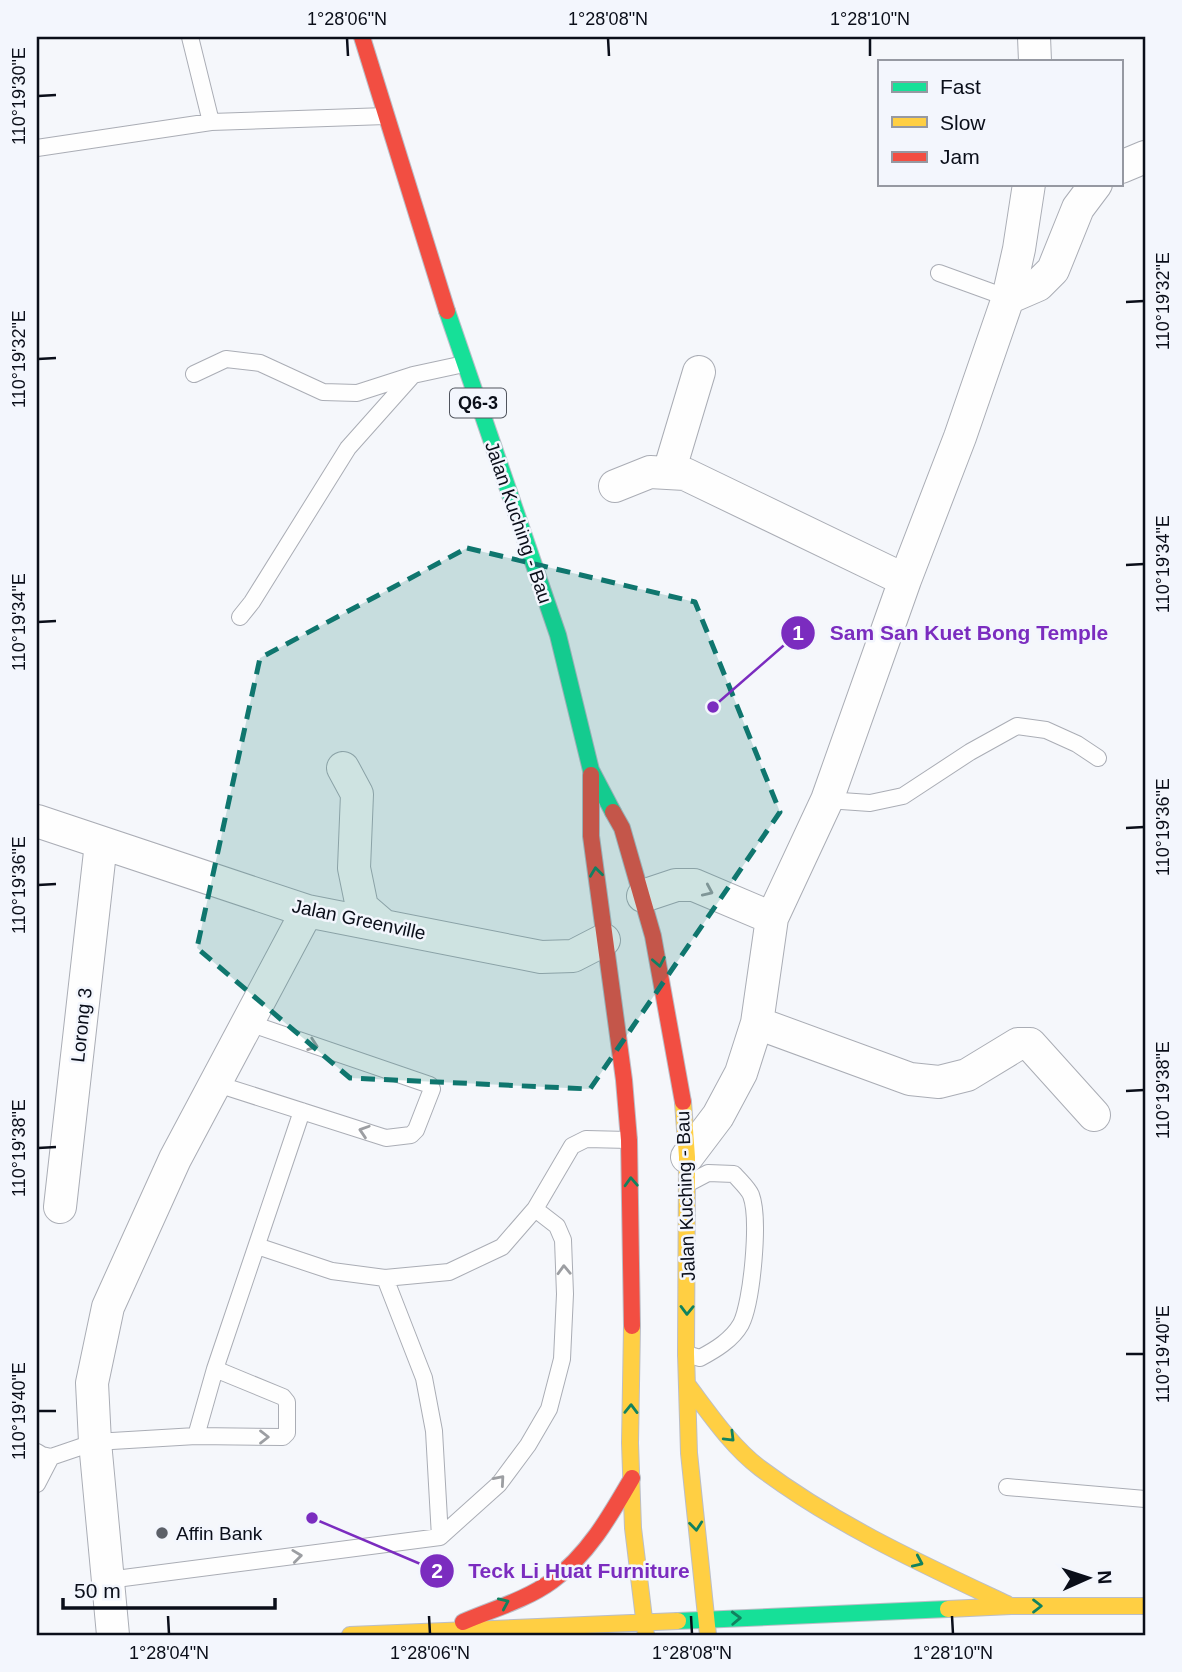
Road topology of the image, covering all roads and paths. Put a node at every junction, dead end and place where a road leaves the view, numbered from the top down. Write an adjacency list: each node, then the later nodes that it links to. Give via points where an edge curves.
1 (190, 37): 6 (lane)
2 (362, 37): 5 (main road, Jalan Kuching - Bau / Q6-3)
3 (1034, 37): 4 (street)
4 (1035, 60)
5 (386, 116): 6 (lane); 14 (main road, Jalan Kuching - Bau / Q6-3)
6 (211, 122): 7 (lane)
7 (37, 148)
8 (1145, 156): 9 (street)
9 (1122, 167)
10 (1029, 186): 13 (street)
11 (1094, 186): 13 (street, via 1078,208 1053,270 1038,285)
12 (939, 272): 13 (lane)
13 (1008, 298): 20 (street)
14 (464, 364): 17 (lane); 24 (main road, Jalan Kuching - Bau / Q6-3, via 558,635)
15 (699, 372): 18 (street)
16 (194, 374): 17 (lane, via 226,359 260,363 323,392 357,393)
17 (412, 374): 21 (lane, via 348,448)
18 (669, 472): 19 (street, via 650,472); 20 (street, via 708,484)
19 (615, 486)
20 (905, 580): 25 (street)
21 (240, 617)
22 (1098, 758): 25 (lane, via 1046,730 1017,726 903,796 870,803)
23 (343, 768): 31 (street, via 357,794 354,868 362,907)
24 (591, 770): 28 (main road, Jalan Kuching - Bau, via 622,828); 32 (main road, Jalan Kuching - Bau, one-way to 24, via 591,836)
25 (827, 800): 30 (street)
26 (37, 821): 27 (street, Jalan Greenville)
27 (102, 843): 29 (street, Jalan Greenville); 40 (street, Lorong 3)
28 (643, 896): 30 (street, one-way to 30, via 677,885 694,885); 39 (main road, Jalan Kuching - Bau, one-way to 39, via 680,1082)
29 (307, 911): 31 (street, Jalan Greenville); 33 (street)
30 (772, 918): 34 (street)
31 (383, 926): 32 (street, Jalan Greenville, via 541,957 573,956)
32 (604, 940): 38 (main road, Jalan Kuching - Bau)
33 (249, 1023): 35 (street); 36 (lane, one-way to 36, via 432,1089 411,1135 386,1138)
34 (757, 1023): 37 (street, via 910,1079 939,1082 967,1075 1018,1044 1030,1044); 39 (street, via 741,1073)
35 (217, 1084): 36 (lane); 48 (street, via 176,1159 108,1307 92,1383)
36 (302, 1111): 42 (lane)
37 (1094, 1115)
38 (629, 1140): 41 (lane, via 586,1139 572,1146); 50 (main road, Jalan Kuching - Bau, one-way to 38)
39 (687, 1171): 44 (main road, Jalan Kuching - Bau, one-way to 44); 44 (lane, via 734,1174 751,1194 755,1219 750,1301 740,1326 723,1345 700,1358)
40 (60, 1207)
41 (535, 1209): 43 (lane, via 502,1247 449,1272); 54 (lane, one-way to 41, via 499,1484 549,1409 562,1359 563,1240 550,1219)
42 (257, 1246): 43 (lane, via 332,1271); 45 (lane)
43 (385, 1278): 54 (lane, via 424,1378 435,1431)
44 (687, 1354): 46 (main road, Jalan Kuching - Bau)
45 (215, 1369): 47 (lane); 47 (lane, one-way to 45, via 283,1437 287,1433 284,1397)
46 (687, 1384): 56 (main road, one-way to 56, via 759,1467 855,1530); 58 (main road, Jalan Kuching - Bau, one-way to 58, via 689,1453)
47 (196, 1436): 48 (lane)
48 (95, 1442): 49 (lane); 55 (street)
49 (44, 1454): 51 (lane)
50 (632, 1478): 59 (main road, Jalan Kuching - Bau); 60 (main road, one-way to 50, via 552,1581 603,1530)
51 (37, 1484)
52 (1007, 1487): 53 (lane)
53 (1145, 1500)
54 (440, 1537): 55 (lane, one-way to 54)
55 (108, 1580): 61 (street)
56 (1011, 1606): 57 (main road, one-way to 57); 58 (main road, one-way to 56)
57 (1145, 1606)
58 (707, 1627): 59 (main road)
59 (644, 1629): 60 (main road)
60 (442, 1631): 62 (main road)
61 (113, 1635)
62 (350, 1635)

